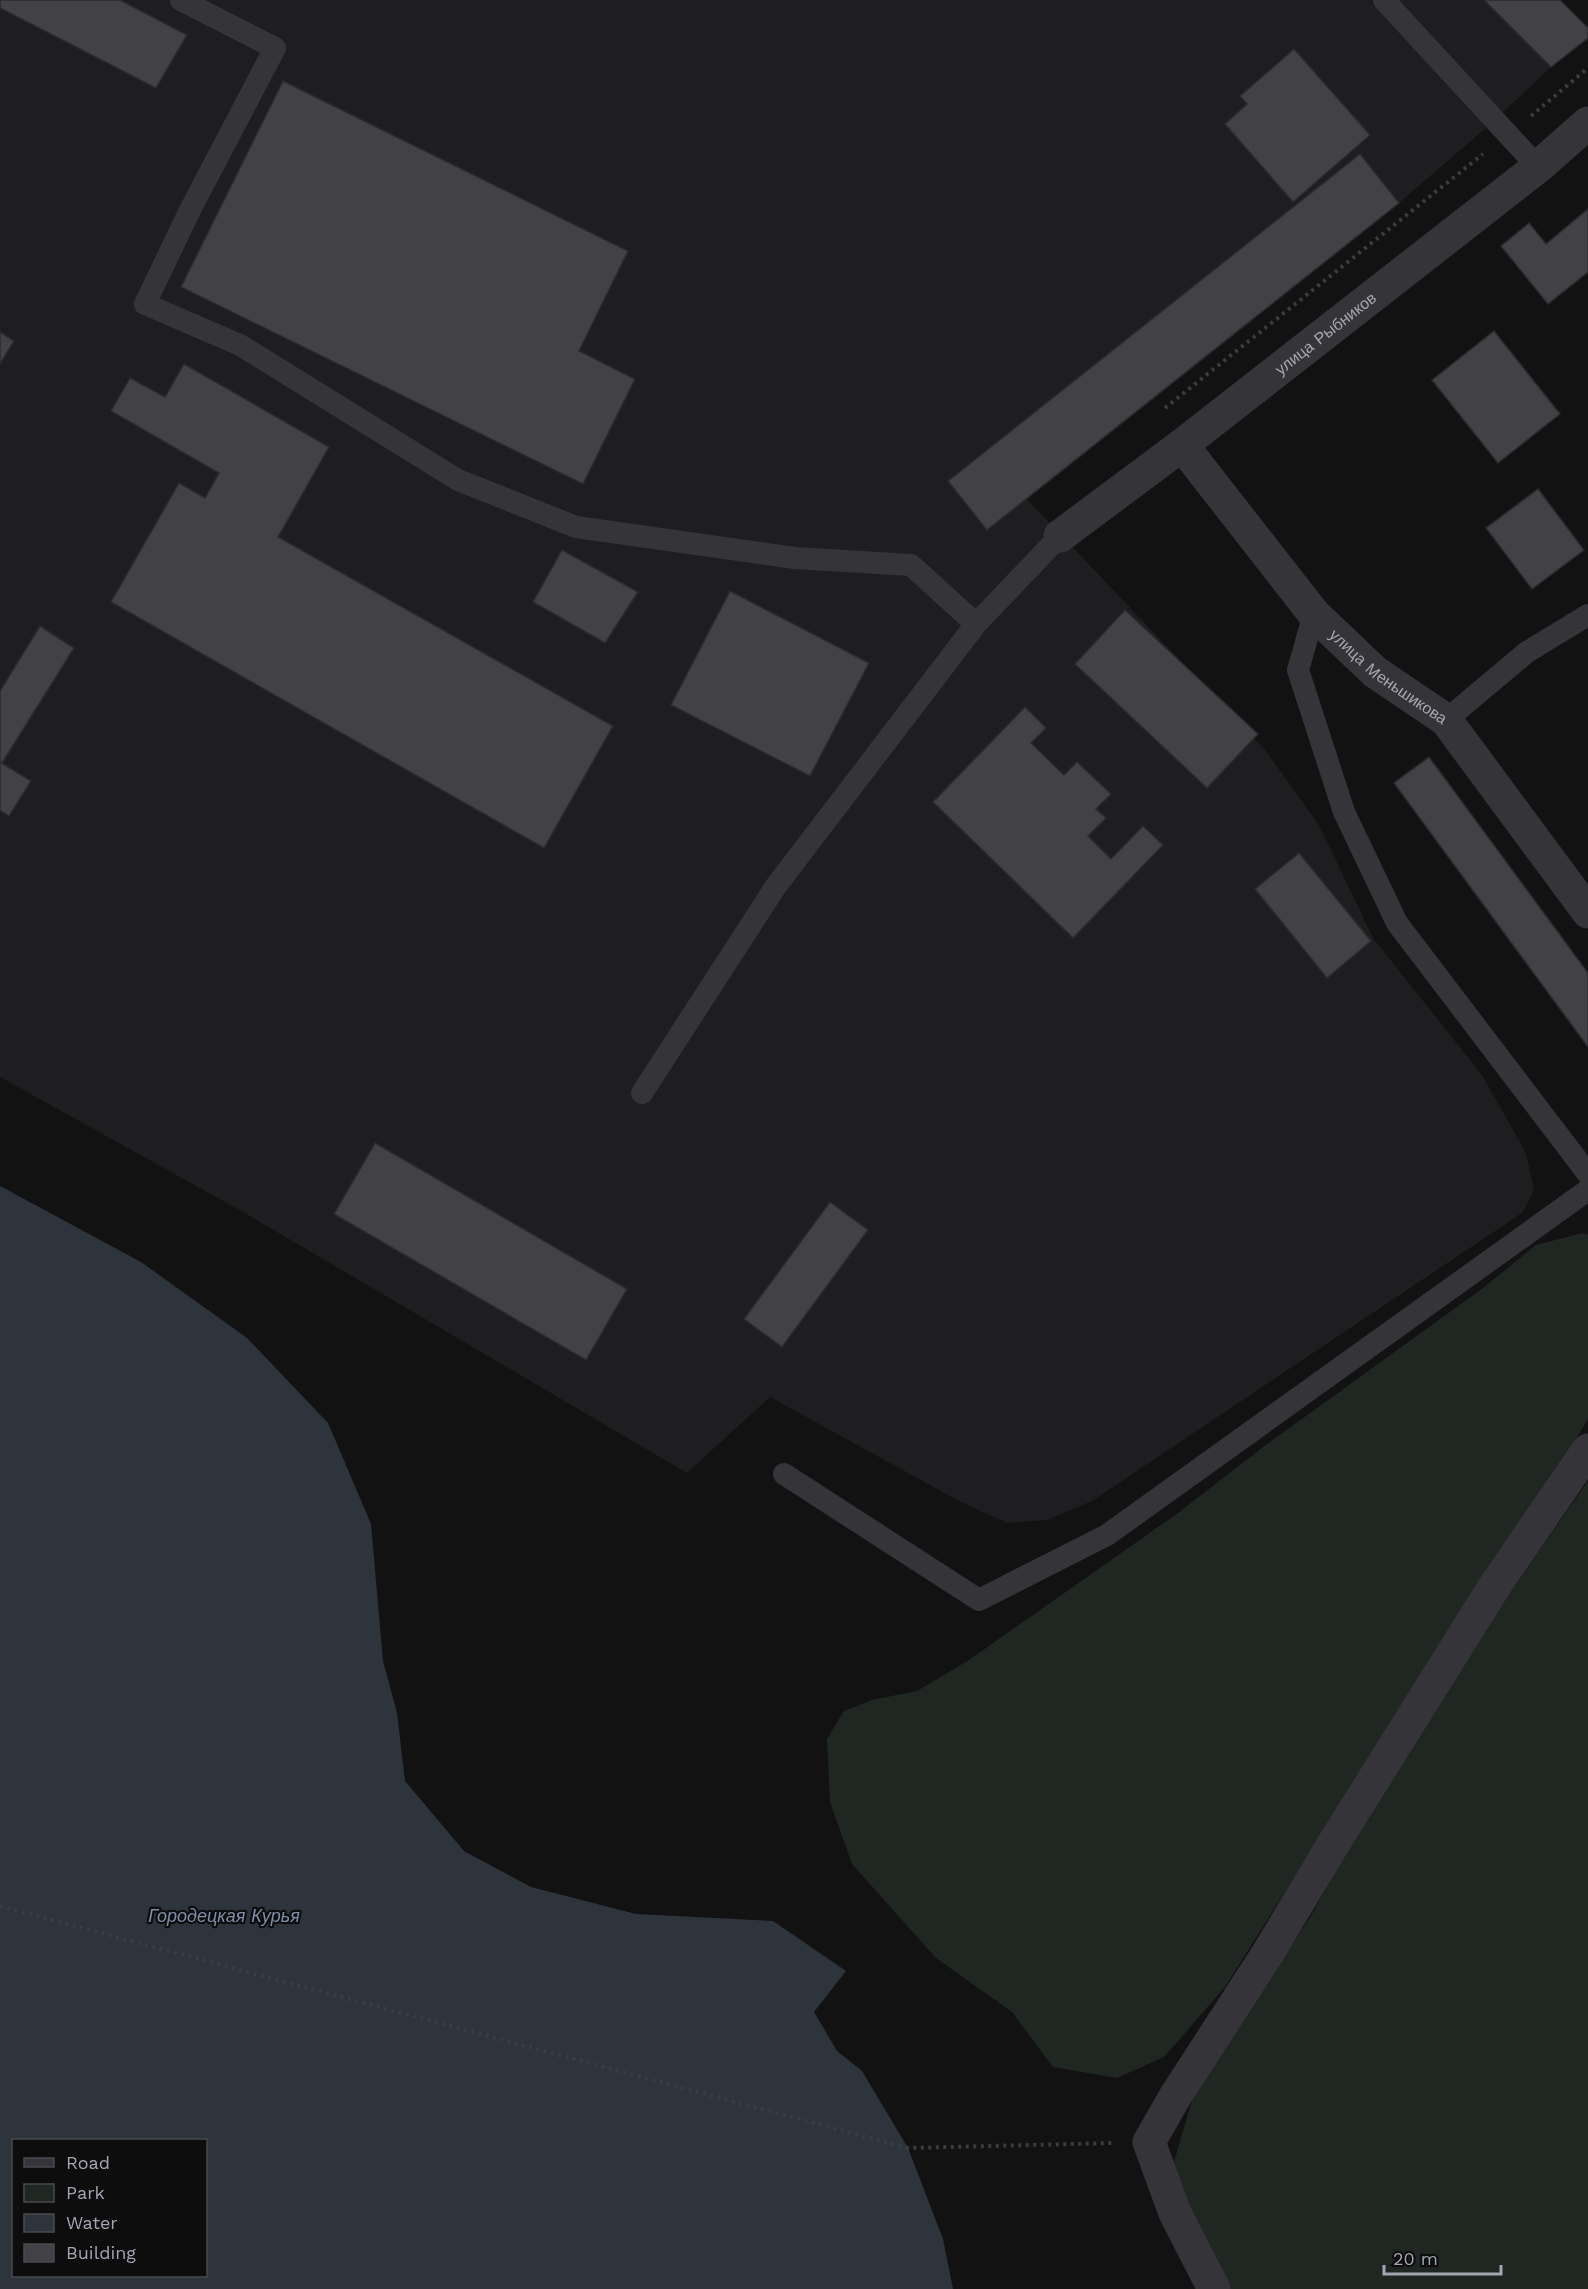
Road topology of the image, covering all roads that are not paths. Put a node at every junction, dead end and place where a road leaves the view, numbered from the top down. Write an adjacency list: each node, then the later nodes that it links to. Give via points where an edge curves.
1 (181, 0): 9 (lane, via 274,48 145,304 240,345 458,480 576,527 795,558 911,565)
2 (1384, 0): 4 (lane)
3 (1588, 123): 4 (street, улица Рыбников)
4 (1538, 167): 5 (street, улица Рыбников)
5 (1182, 445): 6 (street, улица Рыбников); 7 (street, улица Меньшикова)
6 (1060, 536): 9 (lane)
7 (1314, 614): 10 (street, улица Меньшикова, via 1375,672); 13 (lane, via 1298,670 1344,812 1397,923)
8 (1588, 615): 10 (lane, via 1527,652)
9 (976, 624): 12 (lane, via 776,886)
10 (1446, 720): 11 (street, улица Меньшикова)
11 (1588, 912)
12 (642, 1094)
13 (1588, 1174)
14 (1588, 1190): 16 (lane, via 1107,1535 980,1599)
15 (1588, 1450): 17 (street, via 1488,1597 1149,2142 1175,2213)
16 (784, 1474)
17 (1214, 2289)

